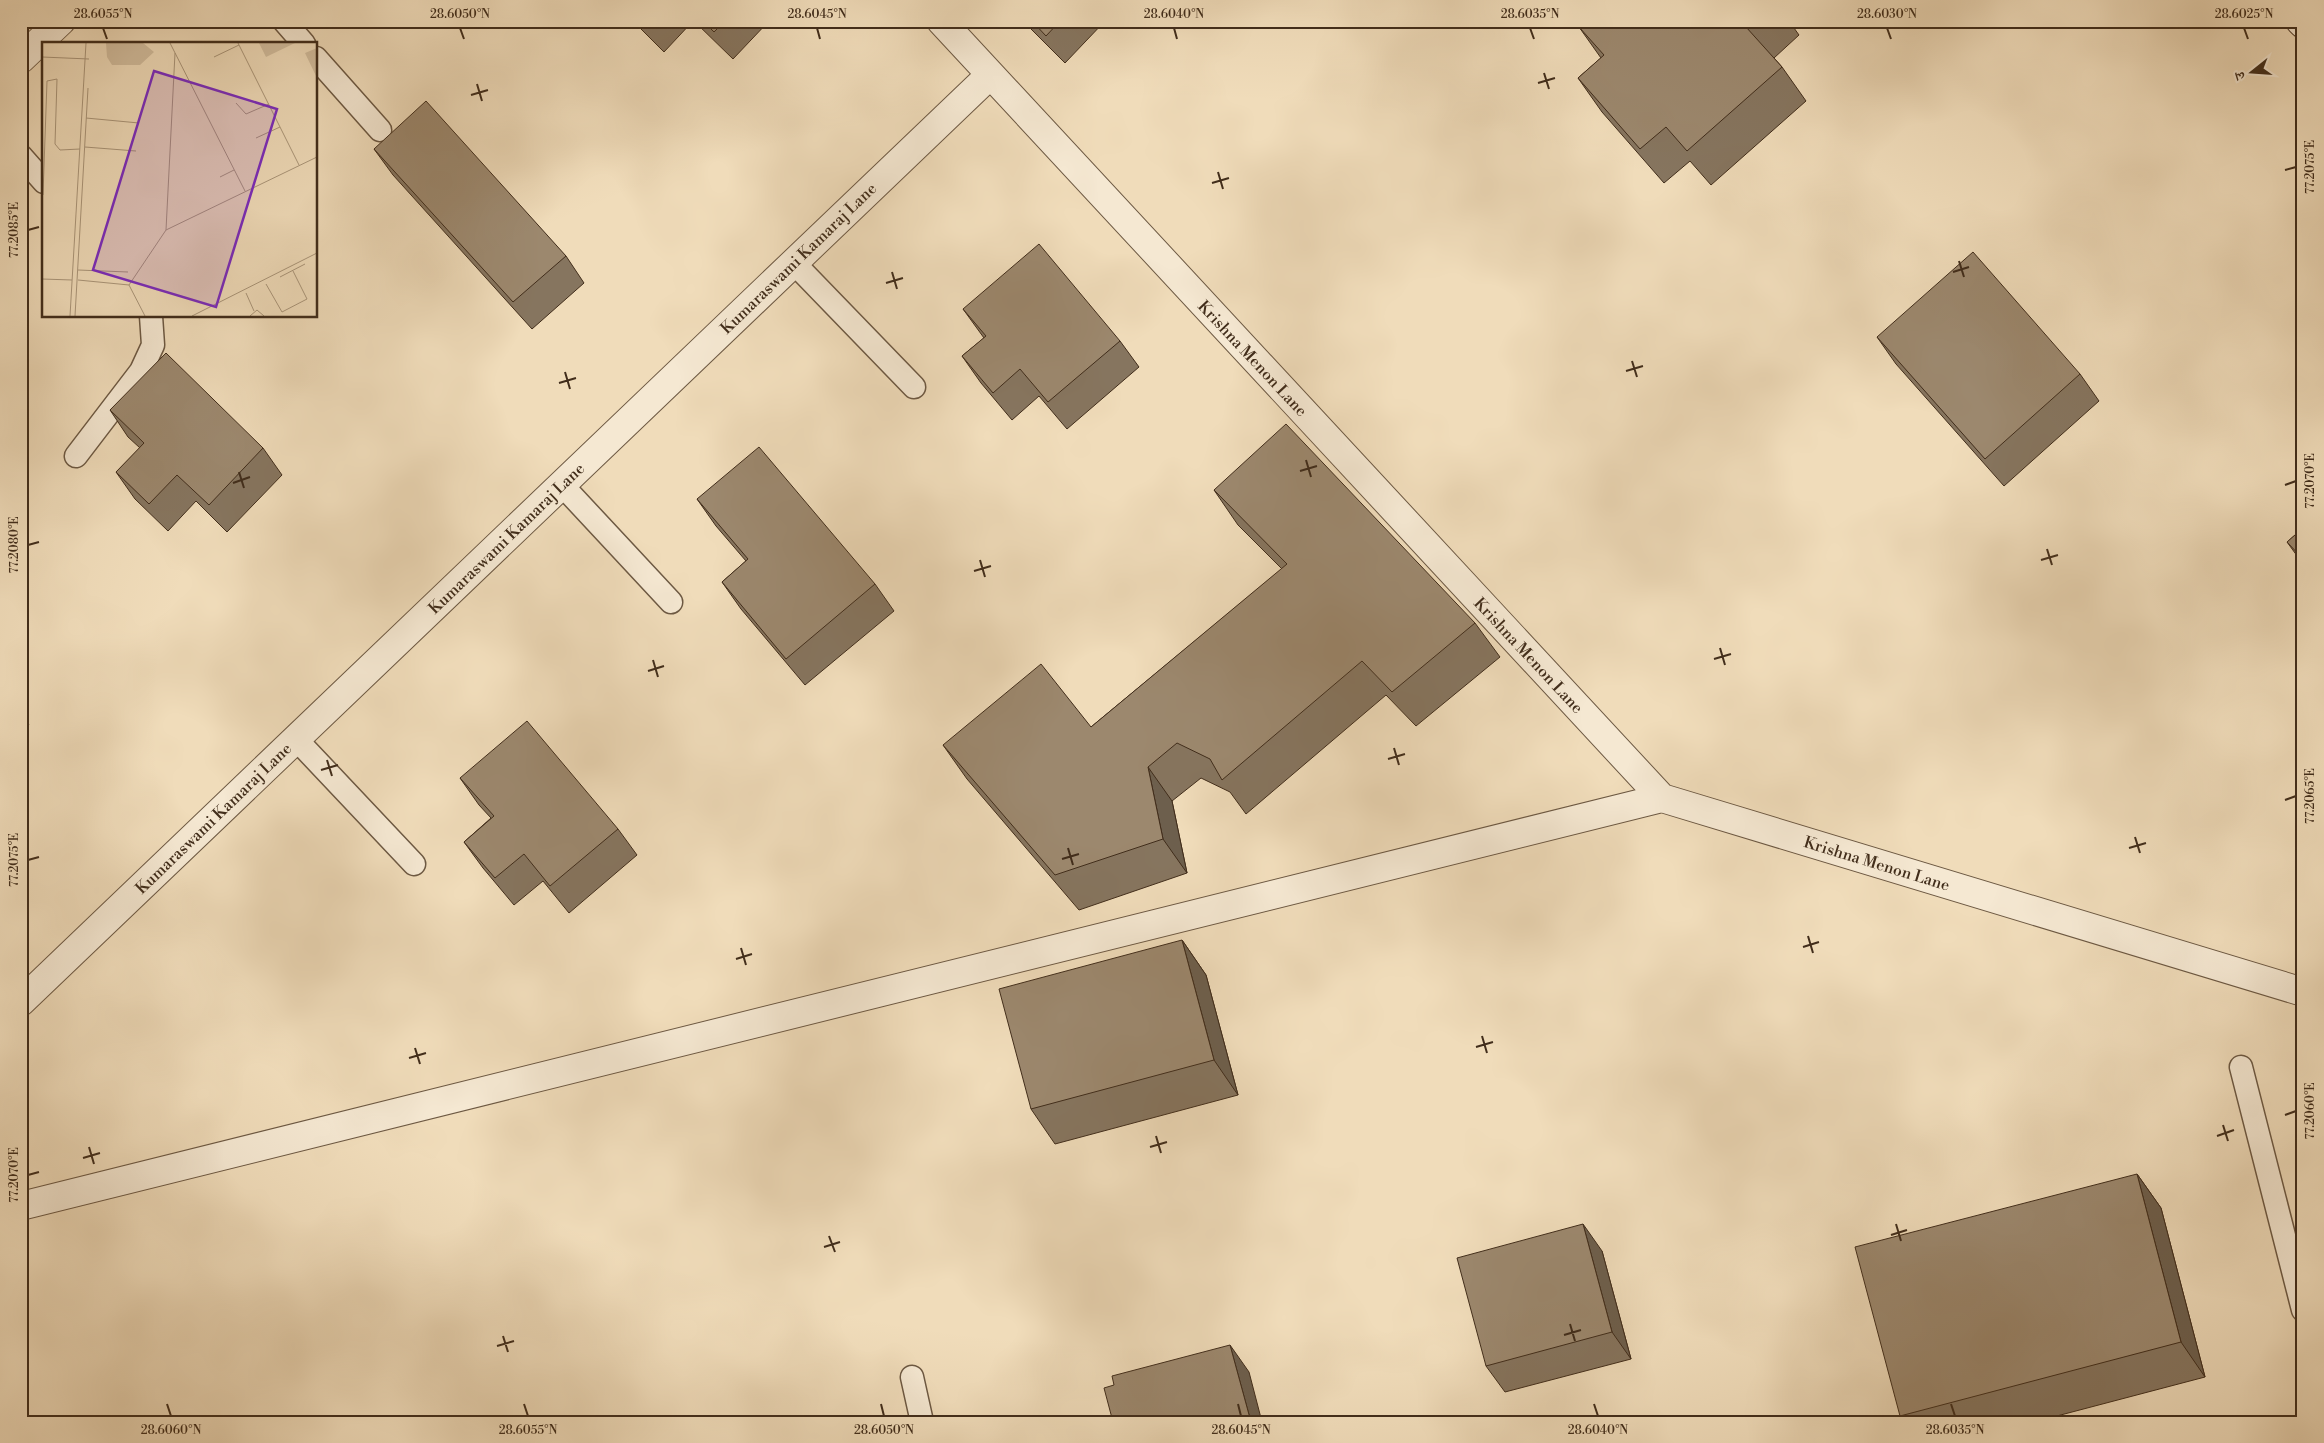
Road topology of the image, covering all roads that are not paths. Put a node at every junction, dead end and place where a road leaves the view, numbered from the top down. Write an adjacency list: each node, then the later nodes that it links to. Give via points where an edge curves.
1 (61, 21): 5 (street)
2 (284, 21): 4 (lane)
3 (940, 21): 7 (street, Krishna Menon Lane)
4 (302, 42)
5 (21, 59)
6 (318, 60): 8 (lane)
7 (990, 75): 11 (street, Kumaraswami Kamaraj Lane); 18 (street, Krishna Menon Lane)
8 (380, 130)
9 (21, 156): 10 (lane)
10 (42, 180)
11 (794, 263): 13 (lane); 15 (street, Kumaraswami Kamaraj Lane)
12 (151, 318): 14 (lane, via 153,345 141,371)
13 (914, 386)
14 (76, 456)
15 (562, 485): 16 (lane); 17 (street, Kumaraswami Kamaraj Lane)
16 (671, 602)
17 (296, 739): 19 (lane); 21 (street, Kumaraswami Kamaraj Lane)
18 (1662, 798): 20 (street, Krishna Menon Lane); 23 (street)
19 (414, 864)
20 (2303, 992)
21 (21, 1002)
22 (2241, 1067): 24 (lane)
23 (21, 1206)
24 (2303, 1310)
25 (912, 1376): 26 (lane)
26 (922, 1422)

